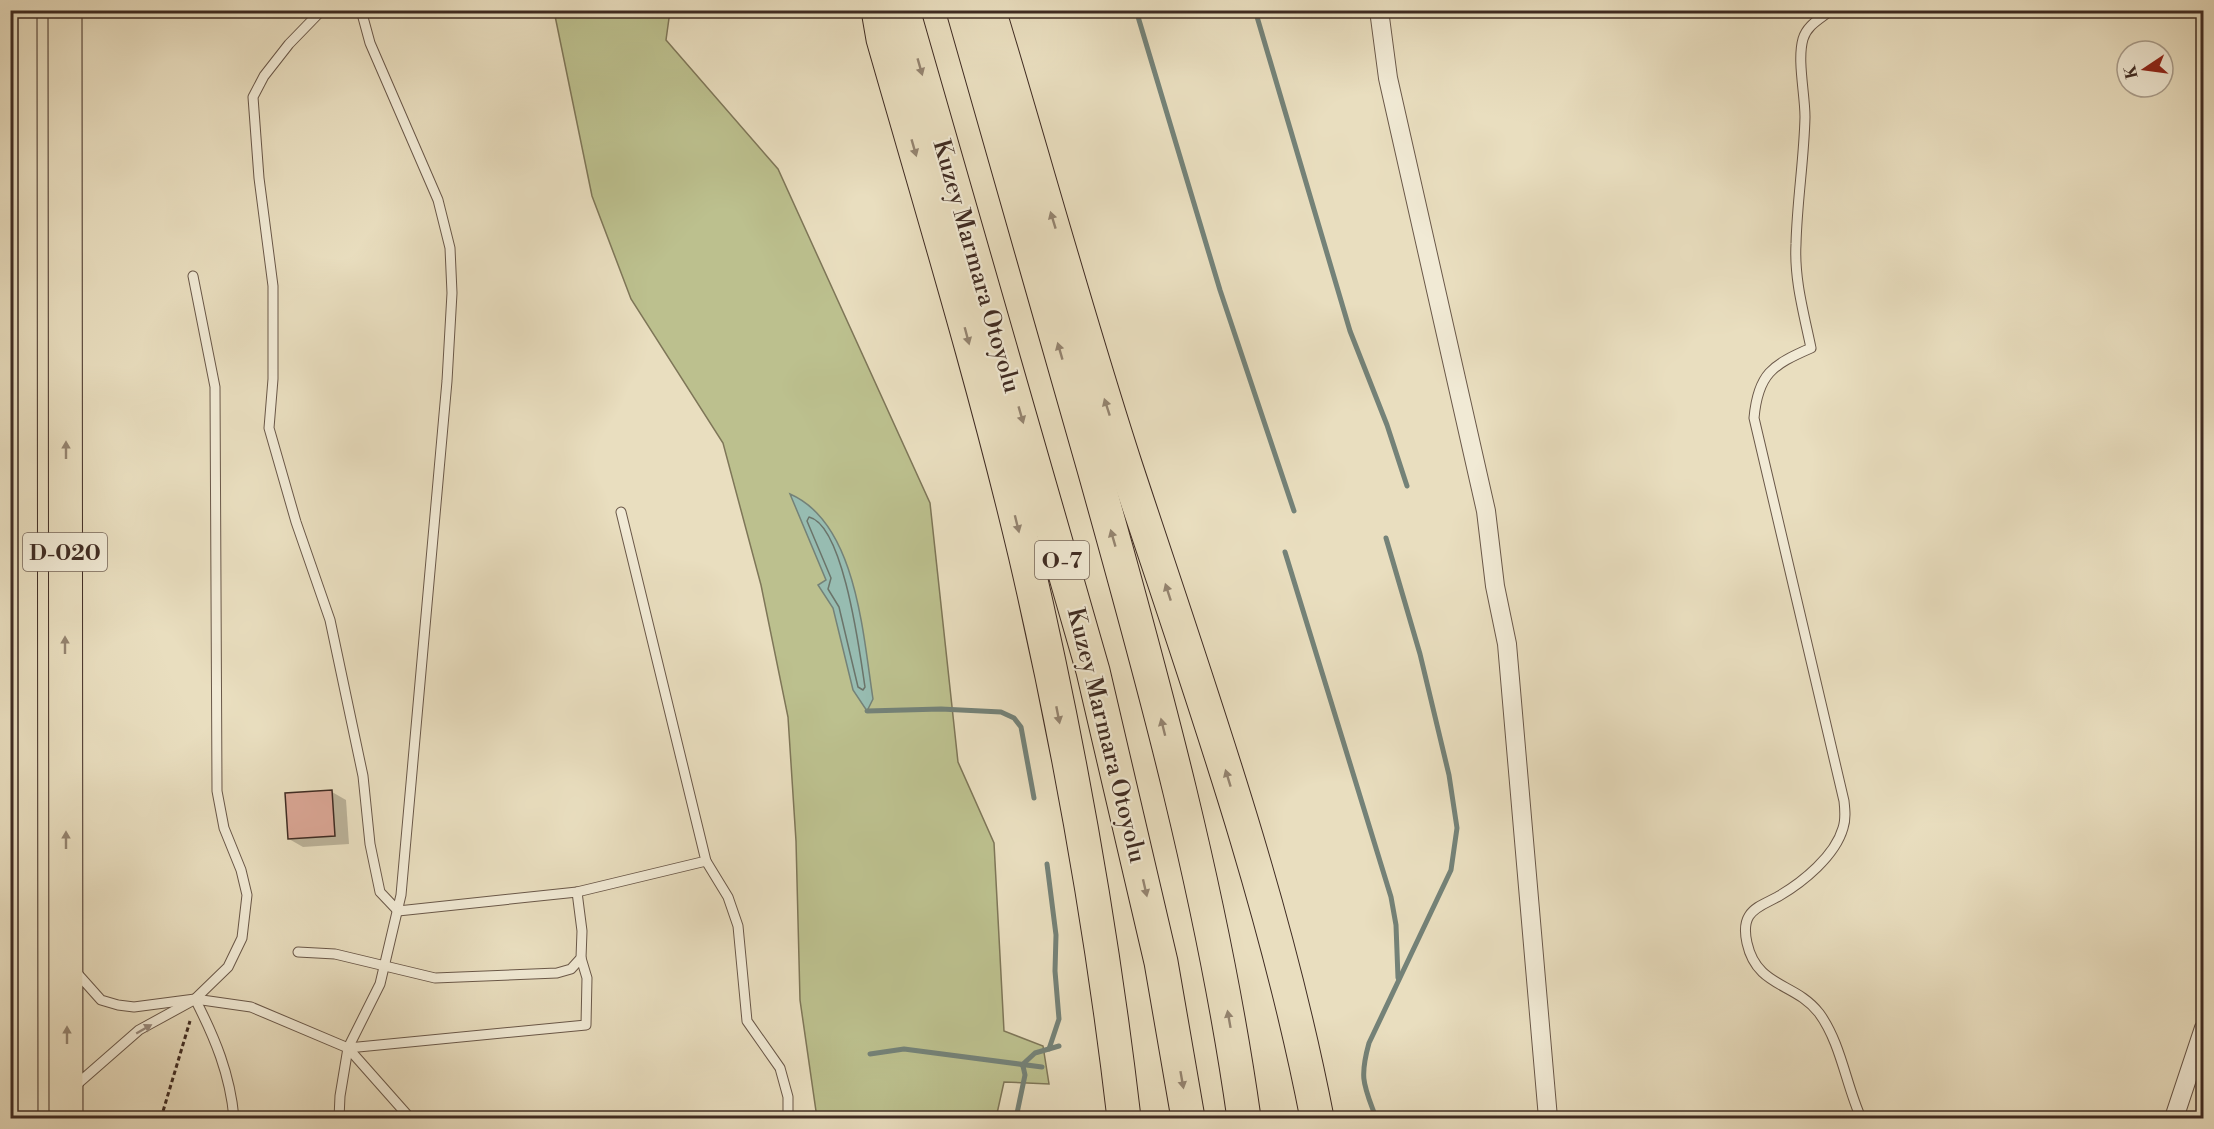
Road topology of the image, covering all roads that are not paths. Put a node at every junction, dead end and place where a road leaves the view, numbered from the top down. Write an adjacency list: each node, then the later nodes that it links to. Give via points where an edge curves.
1 (20, 10): 26 (highway, D-020)
2 (65, 10): 19 (highway, D-020, one-way to 2)
3 (322, 10): 16 (lane, via 288,44 254,97 259,178 273,286 270,428 296,522 330,620 363,776 370,844 381,892)
4 (361, 10): 16 (lane, via 370,43 438,200 450,248 453,292)
5 (878, 10): 23 (highway, one-way to 23, via 1025,554 1079,823)
6 (903, 10): 33 (highway, Kuzey Marmara Otoyolu / O-7, one-way to 33, via 1093,671 1161,962)
7 (963, 10): 34 (highway, O-7, one-way to 7, via 1210,920 1135,615)
8 (989, 10): 13 (highway, one-way to 8, via 1097,377)
9 (1378, 10): 37 (street, via 1388,78 1486,512 1507,644)
10 (1831, 10): 38 (lane, via 1809,27 1803,39 1804,163 1796,246 1810,348 1778,362 1767,374 1759,387 1754,418 1845,816 1839,839 1817,867 1749,914 1745,932 1760,972 1797,993 1819,1013 1829,1029)
11 (193, 276): 21 (lane, via 215,387 218,791 224,828 247,895 242,939 228,967)
12 (621, 513): 14 (lane)
13 (1241, 821): 35 (highway, via 1291,1000); 36 (highway, via 1280,905)
14 (706, 861): 15 (lane); 30 (lane, via 735,916 747,1021 780,1068 788,1097)
15 (578, 892): 16 (lane); 18 (lane)
16 (399, 911): 20 (lane)
17 (298, 952): 20 (lane, via 336,954)
18 (581, 958): 20 (lane, via 571,969 501,976 435,978); 24 (lane, via 586,978 586,1025)
19 (67, 961): 21 (lane, via 101,1000 134,1007); 25 (highway, D-020, one-way to 19)
20 (385, 964): 24 (lane, via 380,984)
21 (195, 999): 24 (lane, via 251,1007); 25 (lane, one-way to 21, via 139,1030); 27 (lane, via 217,1042 228,1075)
22 (2204, 1029): 39 (street)
23 (1114, 1046): 31 (highway); 32 (highway)
24 (348, 1048): 28 (lane); 29 (lane)
25 (68, 1110)
26 (21, 1119)
27 (234, 1119)
28 (339, 1119)
29 (410, 1119)
30 (788, 1119)
31 (1114, 1119)
32 (1124, 1119)
33 (1188, 1119)
34 (1244, 1119)
35 (1317, 1119)
36 (1332, 1119)
37 (1548, 1119)
38 (1861, 1119)
39 (2174, 1119)

